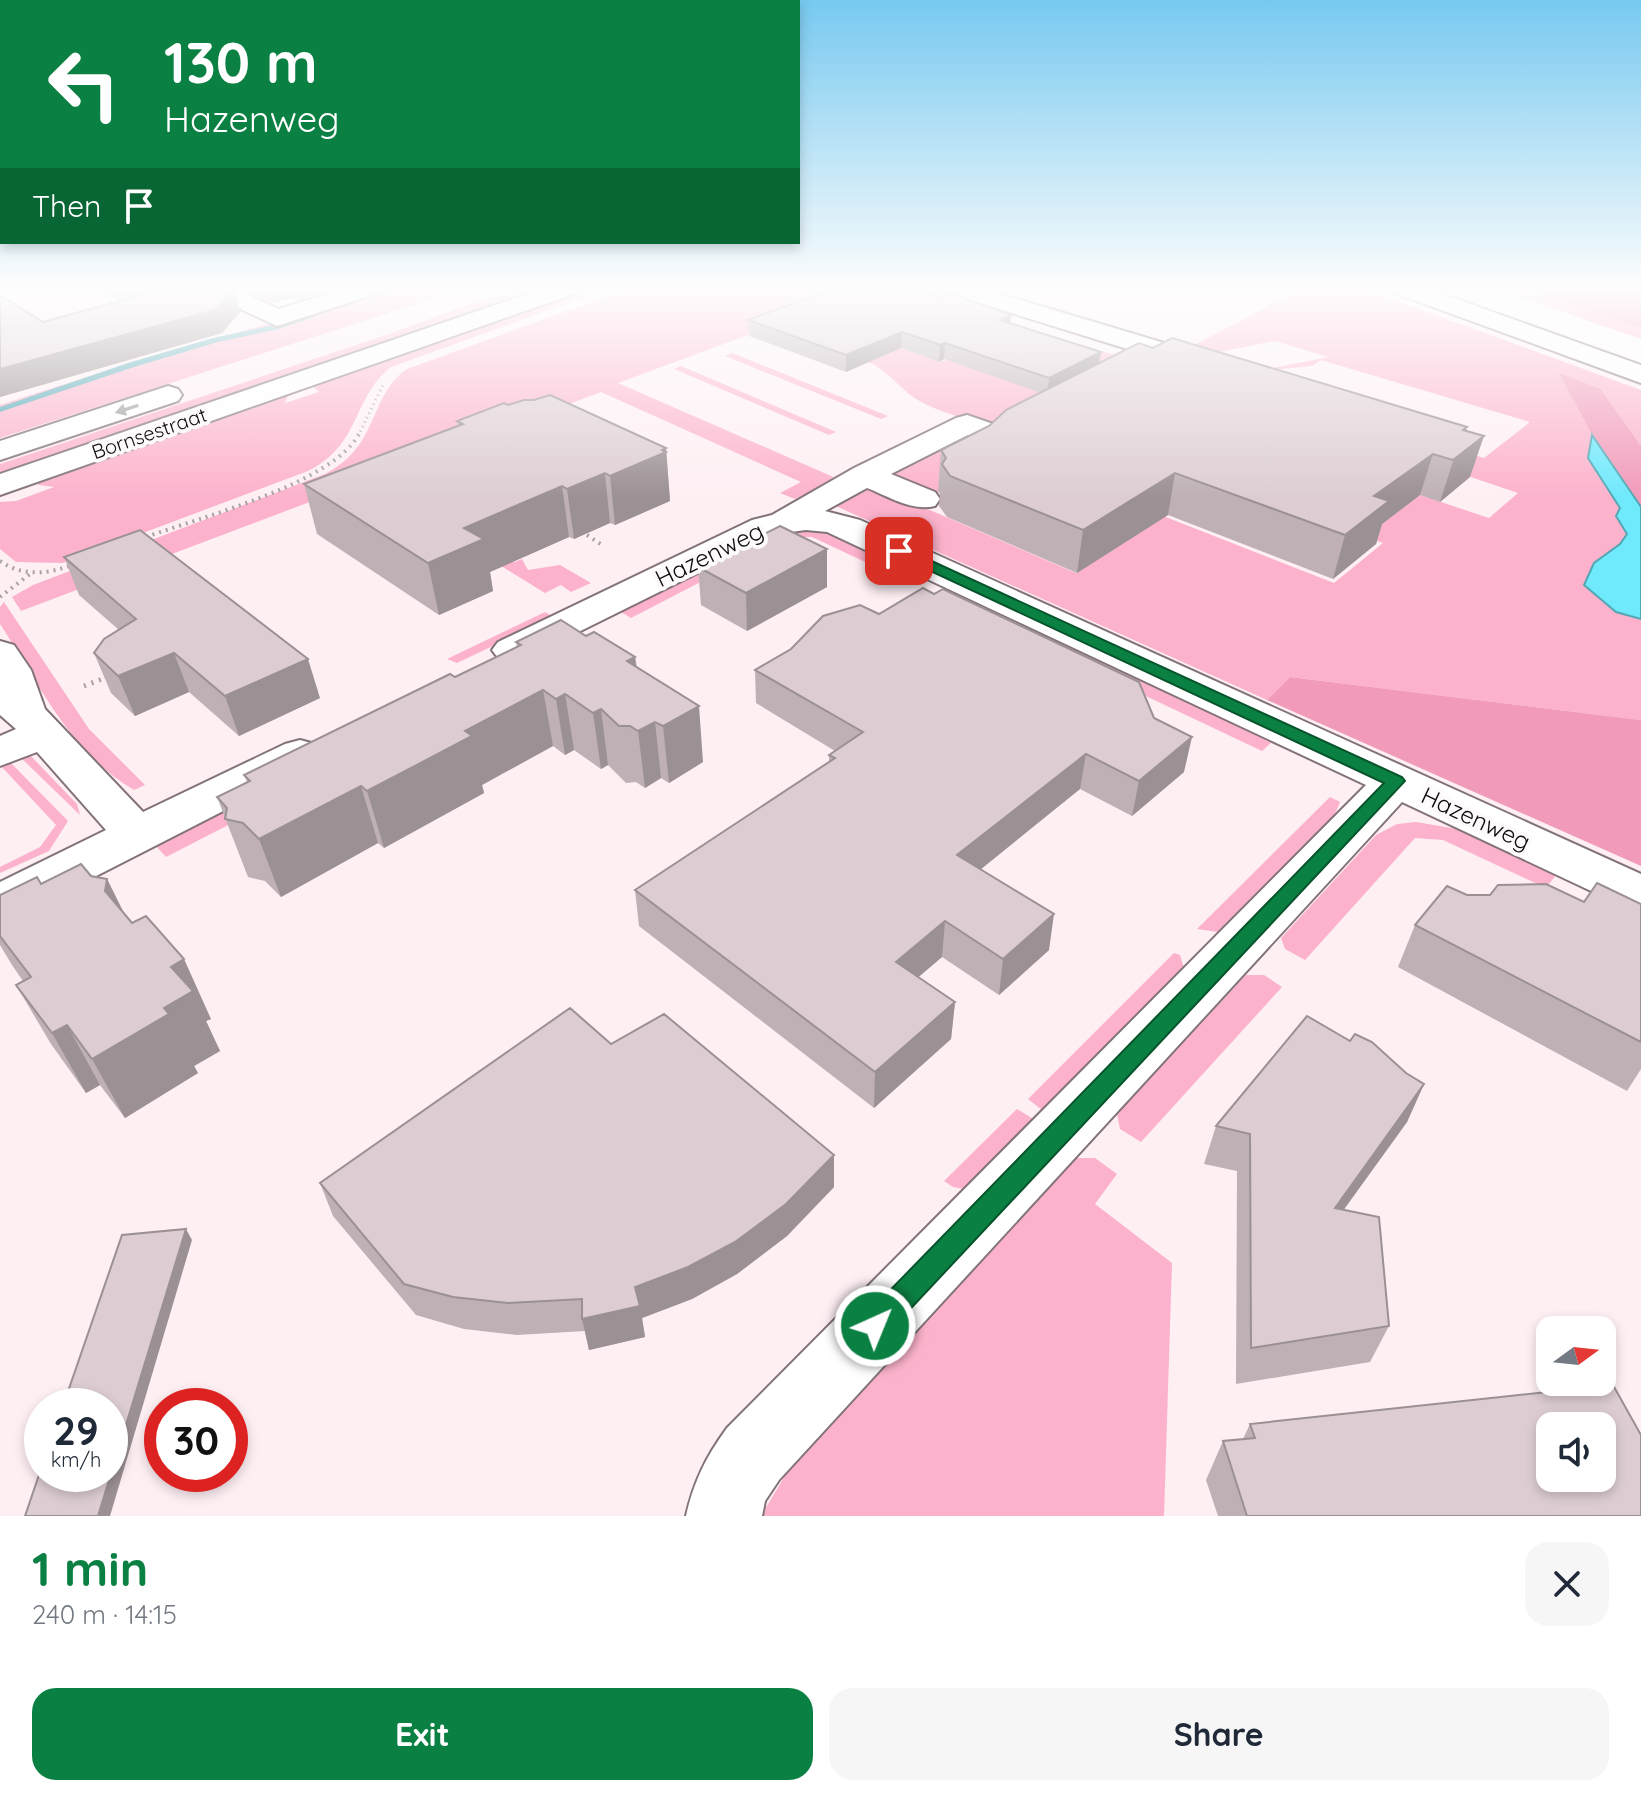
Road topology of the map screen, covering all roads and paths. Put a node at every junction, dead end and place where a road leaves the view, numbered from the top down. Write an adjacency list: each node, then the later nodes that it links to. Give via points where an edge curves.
1 (366, 358): 11 (main road, Bornsestraat)
2 (1137, 358): 6 (main road)
3 (1594, 358): 4 (main road)
4 (1641, 375)
5 (388, 376): 15 (path, via 350,448 336,461)
6 (1110, 378)
7 (195, 386): 9 (main road, Bornsestraat, one-way to 9)
8 (1066, 400): 10 (main road, via 997,436 967,424)
9 (0, 451)
10 (865, 475): 12 (main road); 13 (main road)
11 (0, 485)
12 (923, 499)
13 (783, 521): 22 (main road, Hazenweg); 28 (main road, Hazenweg, via 828,521 848,527)
14 (587, 535): 16 (path)
15 (141, 539)
16 (602, 545)
17 (0, 561): 19 (path, via 16,572)
18 (82, 561): 19 (path)
19 (31, 573): 20 (path)
20 (0, 597)
21 (0, 653): 25 (main road, via 11,670)
22 (482, 665)
23 (124, 671): 24 (path)
24 (84, 686)
25 (22, 714): 27 (main road); 29 (main road)
26 (328, 741): 29 (main road)
27 (0, 752)
28 (1396, 781): 30 (main road, Hazenweg); 32 (main road, via 753,1454 730,1487)
29 (137, 834): 31 (main road)
30 (1641, 894)
31 (0, 903)
32 (724, 1516)

